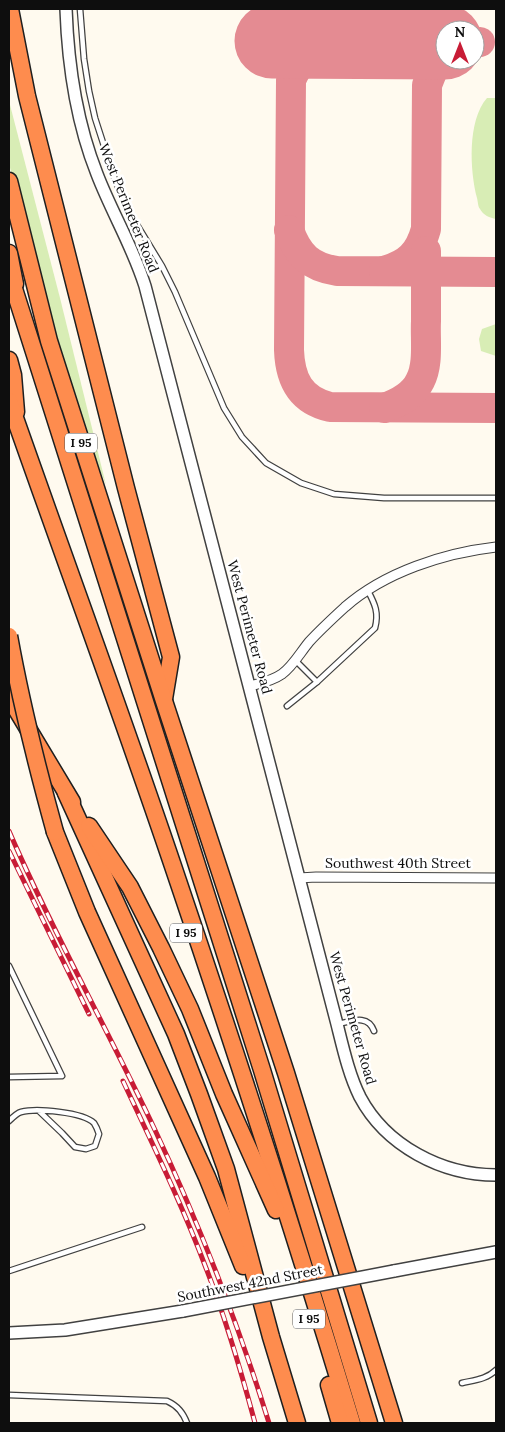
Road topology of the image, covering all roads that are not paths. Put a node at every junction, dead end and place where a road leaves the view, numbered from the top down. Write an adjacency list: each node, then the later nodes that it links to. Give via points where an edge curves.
1 (10, 9): 5 (highway)
2 (18, 9): 5 (highway)
3 (66, 9): 19 (street, West Perimeter Road, via 71,78 80,120 96,172 145,286)
4 (80, 9): 13 (lane, via 89,91 115,180 128,210 175,292 224,408 242,436 266,464 301,483 334,494 384,498)
5 (27, 96): 21 (highway, via 172,657)
6 (9, 181): 21 (highway, I 95, via 49,341)
7 (9, 253): 9 (highway)
8 (9, 273): 9 (highway)
9 (22, 318): 46 (highway, via 262,1070)
10 (9, 360): 12 (highway, via 13,375)
11 (9, 401): 12 (highway)
12 (13, 426): 33 (highway, I 95, via 175,899); 45 (highway, via 95,641 178,882)
13 (496, 498)
14 (496, 547): 15 (street, via 438,558)
15 (368, 591): 17 (street, via 333,618); 18 (lane, via 377,608 375,628)
16 (9, 634): 38 (highway, bridge, via 34,759 55,832 87,912 207,1177)
17 (295, 660): 18 (lane); 19 (street, via 277,677)
18 (316, 682): 22 (lane)
19 (250, 686): 24 (street, West Perimeter Road)
20 (9, 697): 23 (highway)
21 (164, 701): 47 (highway, I 95, via 286,1073)
22 (287, 706)
23 (66, 793): 33 (highway, via 130,886 157,939); 38 (highway, via 176,1034 199,1094 226,1169)
24 (299, 878): 25 (street, Southwest 40th Street); 27 (street, West Perimeter Road)
25 (496, 878)
26 (9, 966): 29 (lane, via 62,1076)
27 (337, 1024): 28 (lane, via 365,1020); 32 (street, West Perimeter Road, via 360,1096 390,1134 419,1155 442,1165 466,1172)
28 (374, 1031)
29 (9, 1077)
30 (39, 1111): 30 (lane, via 80,1116 94,1124 99,1134 95,1146 86,1149 75,1147); 31 (lane, via 20,1112)
31 (9, 1121)
32 (496, 1175)
33 (278, 1215): 44 (highway, I 95)
34 (142, 1227): 36 (lane)
35 (496, 1252): 37 (street, Southwest 42nd Street, bridge, via 183,1311 65,1330)
36 (9, 1270)
37 (9, 1333)
38 (271, 1337): 43 (highway)
39 (496, 1370): 40 (lane, via 491,1375)
40 (462, 1383)
41 (9, 1395): 42 (lane, via 167,1401 183,1413)
42 (188, 1423)
43 (297, 1423)
44 (340, 1423)
45 (352, 1423)
46 (369, 1423)
47 (394, 1423)

